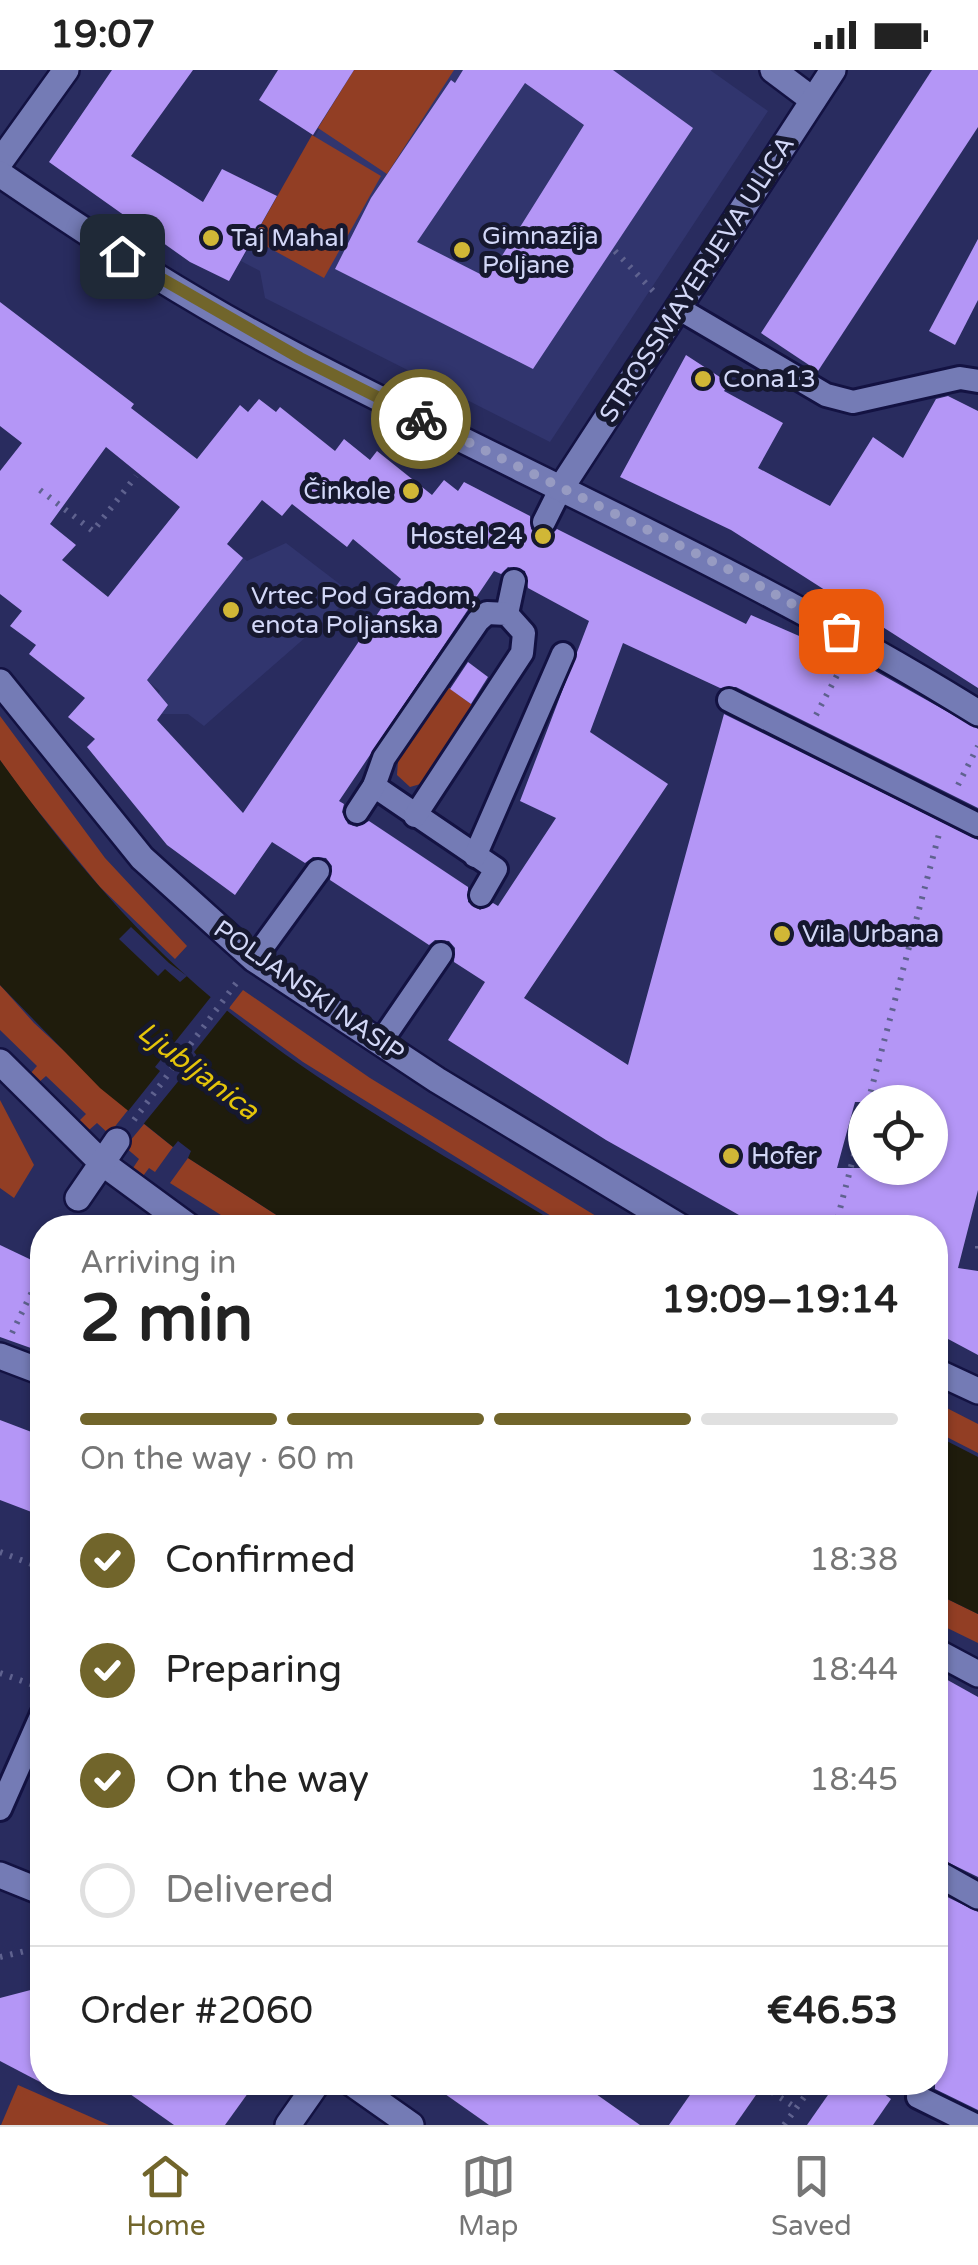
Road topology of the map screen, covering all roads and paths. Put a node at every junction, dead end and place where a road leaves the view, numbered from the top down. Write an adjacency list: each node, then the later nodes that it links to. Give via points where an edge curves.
1 (66, 70): 5 (street)
2 (772, 70): 4 (street)
3 (833, 70): 4 (street, STROSSMAYERJEVA ULICA)
4 (813, 100): 8 (street, STROSSMAYERJEVA ULICA)
5 (0, 162)
6 (0, 174): 11 (street, via 93,238 266,340)
7 (615, 250): 8 (path, via 650,291)
8 (678, 308): 9 (lane, via 826,395 853,402 960,378); 11 (street, STROSSMAYERJEVA ULICA)
9 (978, 381)
10 (136, 476): 12 (path, via 92,531)
11 (562, 488): 13 (lane); 16 (street)
12 (40, 490)
13 (544, 522)
14 (514, 581): 15 (lane)
15 (506, 614): 22 (lane, via 487,613 478,621 384,758); 24 (lane, via 524,633 522,654)
16 (856, 640): 20 (path); 21 (street)
17 (563, 654): 27 (lane)
18 (0, 682): 31 (street, POLJANSKI NASIP, via 142,858)
19 (730, 700): 26 (lane)
20 (822, 705)
21 (978, 713)
22 (374, 786): 23 (lane); 24 (lane)
23 (357, 812)
24 (416, 816): 27 (lane)
25 (942, 821): 35 (path)
26 (978, 826)
27 (475, 856): 29 (lane, via 496,869)
28 (318, 871): 31 (lane)
29 (480, 895)
30 (442, 954): 33 (lane)
31 (254, 959): 33 (street, POLJANSKI NASIP)
32 (236, 984): 36 (path)
33 (380, 1043): 41 (street, POLJANSKI NASIP)
34 (0, 1062): 37 (street)
35 (872, 1085)
36 (117, 1141): 37 (street)
37 (101, 1162): 39 (street); 40 (street)
38 (848, 1179): 42 (path)
39 (78, 1198)
40 (173, 1215)
41 (661, 1215)
42 (838, 1215)
43 (30, 1295): 44 (path)
44 (5, 1346): 45 (street)
45 (30, 1364)
46 (948, 1376): 47 (street)
47 (978, 1391)
48 (0, 1552): 49 (path)
49 (30, 1563)
50 (948, 1658): 52 (street)
51 (0, 1673): 53 (path)
52 (978, 1674)
53 (30, 1684)
54 (30, 1741): 55 (lane)
55 (0, 1809)
56 (0, 1875): 58 (street)
57 (948, 1879): 59 (street)
58 (30, 1887)
59 (978, 1896)
60 (30, 1950): 61 (path)
61 (0, 1957)
62 (309, 2095): 68 (street)
63 (368, 2095): 69 (street)
64 (776, 2095): 67 (path)
65 (806, 2095): 67 (path)
66 (918, 2097): 71 (lane)
67 (796, 2108): 70 (path)
68 (288, 2125)
69 (411, 2125)
70 (784, 2125)
71 (975, 2125)

